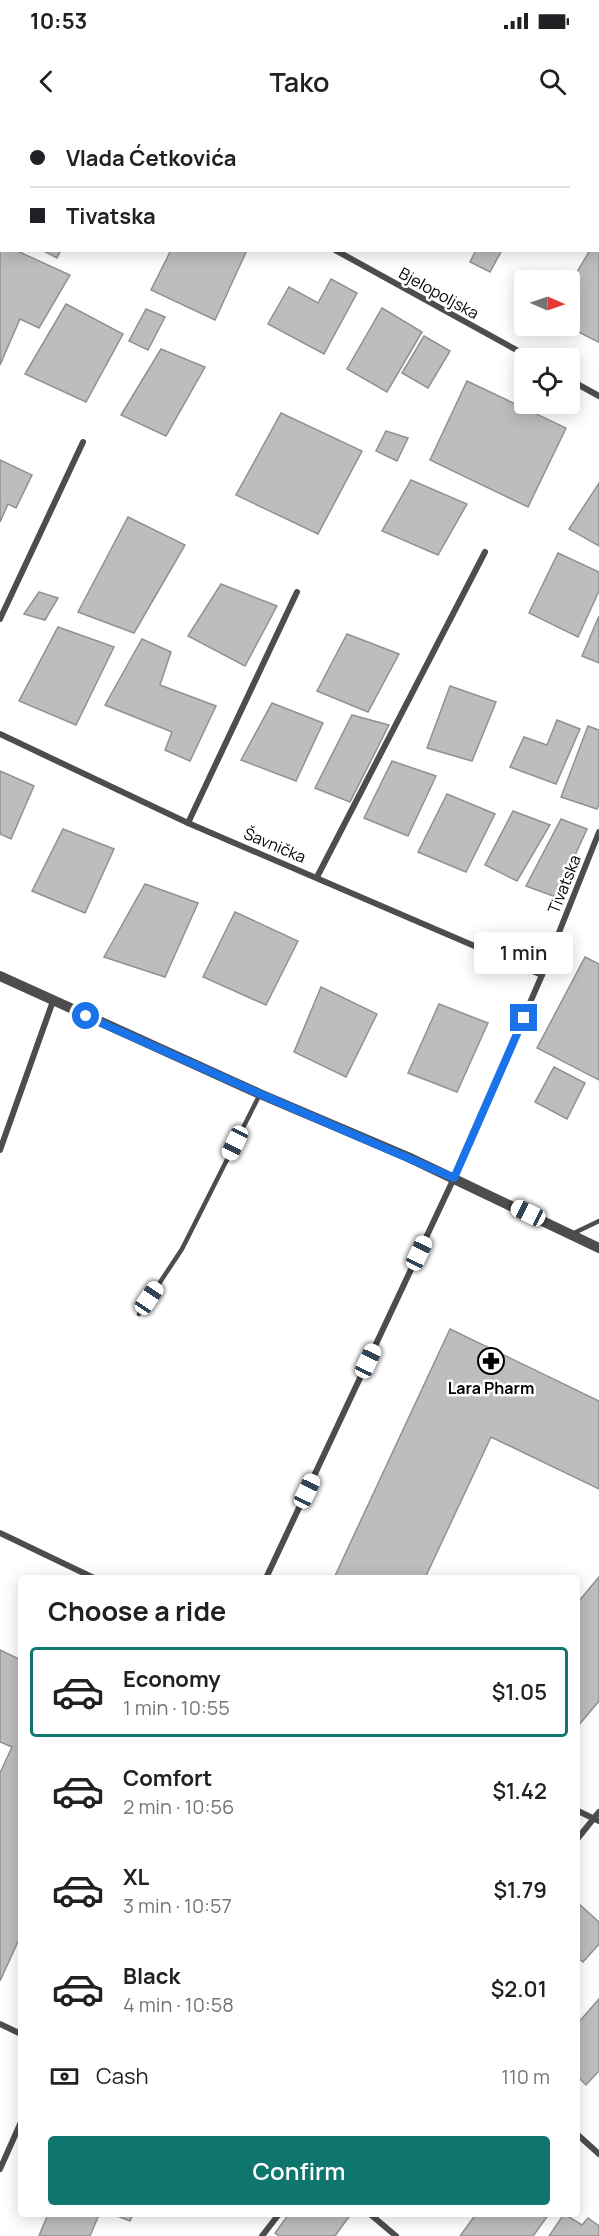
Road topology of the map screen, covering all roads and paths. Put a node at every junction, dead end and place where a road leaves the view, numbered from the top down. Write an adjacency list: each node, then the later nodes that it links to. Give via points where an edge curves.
1 (339, 252): 2 (street, Bjelopoljska)
2 (514, 349)
3 (580, 386): 4 (street)
4 (599, 396)
5 (83, 442): 8 (street)
6 (485, 552): 12 (street)
7 (297, 592): 10 (street)
8 (0, 619)
9 (0, 734): 10 (street, Šavnička)
10 (188, 823): 12 (street, Šavnička)
11 (599, 832): 13 (street, Tivatska)
12 (317, 878): 13 (street, Šavnička)
13 (542, 975): 18 (street, Tivatska)
14 (0, 976): 15 (street)
15 (53, 1002): 16 (street); 17 (street)
16 (260, 1094): 18 (street); 22 (lane, via 182,1249)
17 (0, 1150)
18 (454, 1178): 20 (street); 25 (street, Tivatska)
19 (599, 1221): 20 (lane)
20 (571, 1234): 21 (street)
21 (599, 1248)
22 (138, 1314)
23 (0, 1533): 24 (street)
24 (88, 1575)
25 (267, 1575)
26 (580, 1811): 28 (street)
27 (599, 1812): 28 (street)
28 (596, 1819): 29 (street)
29 (580, 1836)
30 (0, 2024): 31 (street)
31 (18, 2033)
32 (18, 2129): 35 (street)
33 (580, 2137): 34 (street)
34 (599, 2154)
35 (0, 2169)
36 (277, 2217): 38 (street)
37 (374, 2217): 39 (street)
38 (262, 2236)
39 (396, 2236)

